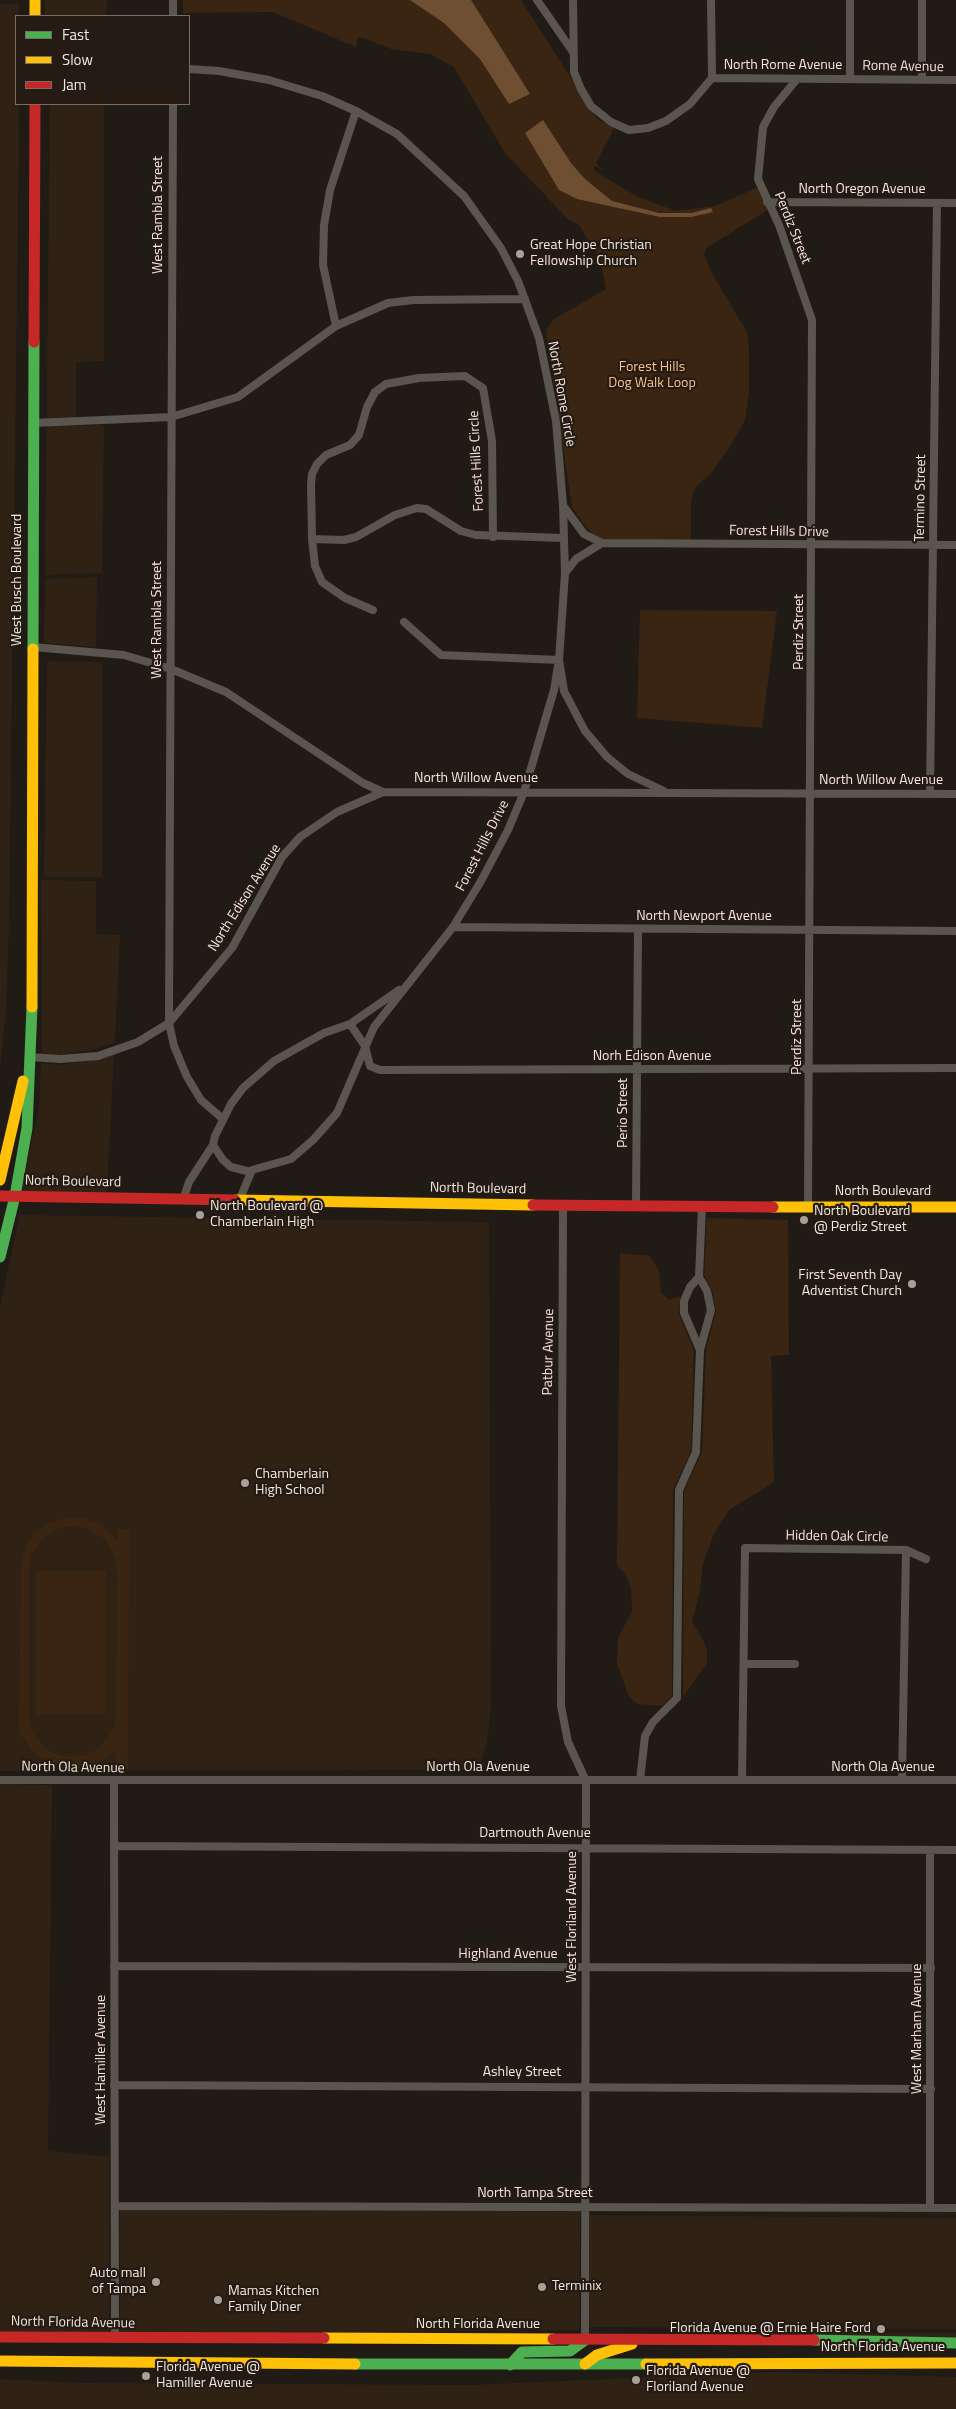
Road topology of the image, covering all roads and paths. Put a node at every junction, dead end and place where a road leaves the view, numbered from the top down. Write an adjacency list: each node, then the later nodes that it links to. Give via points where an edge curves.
1 (35, 0): 8 (main road)
2 (173, 0): 9 (street)
3 (537, 0): 10 (street)
4 (573, 0): 10 (street)
5 (711, 0): 12 (street)
6 (850, 0): 14 (street)
7 (922, 0): 15 (street)
8 (35, 15)
9 (173, 15)
10 (574, 52): 12 (street, North Rome Avenue, via 574,72 591,106 611,122 629,130 648,128 666,121 690,104)
11 (190, 69): 19 (street, North Rome Circle, via 269,80 322,96)
12 (712, 78): 13 (street, North Rome Avenue)
13 (798, 79): 14 (street, North Rome Avenue); 20 (street, Perdiz Street, via 774,106 763,127 758,179)
14 (850, 79): 15 (street, Rome Avenue)
15 (922, 79): 16 (street, Rome Avenue)
16 (956, 80)
17 (35, 105): 26 (main road, West Busch Boulevard)
18 (173, 105): 25 (street, West Rambla Street)
19 (356, 111): 23 (street, North Rome Circle, via 397,134 464,196 501,248); 24 (street, via 330,190 324,224 323,265)
20 (767, 202): 21 (street, North Oregon Avenue); 34 (street, Perdiz Street, via 779,225 812,320)
21 (936, 203): 22 (street, North Oregon Avenue); 32 (street, Termino Street)
22 (956, 203)
23 (525, 299): 24 (street, via 388,303); 27 (street, North Rome Circle, via 548,376 556,421)
24 (336, 326): 25 (street, via 238,397)
25 (171, 417): 26 (street); 40 (street, West Rambla Street)
26 (34, 423): 38 (main road, West Busch Boulevard)
27 (563, 505): 29 (street, North Rome Circle); 31 (street, via 584,534)
28 (493, 537): 29 (street); 30 (street, via 461,530 426,509 417,508 395,515 356,537); 30 (street, Forest Hills Circle, via 492,449 486,402 483,388 465,376 401,380 386,384 375,392 359,436 350,445 326,455 312,474)
29 (564, 538): 35 (street, Forest Hills Drive)
30 (312, 540): 36 (street, Forest Hills Circle, via 315,566 322,582 345,598)
31 (602, 542): 34 (street, Forest Hills Drive); 35 (street, via 576,559)
32 (933, 545): 33 (street, Forest Hills Drive); 34 (street, Forest Hills Drive); 45 (street, Termino Street)
33 (956, 545)
34 (813, 546): 44 (street, Perdiz Street)
35 (565, 573): 39 (street, Forest Hills Drive)
36 (373, 610)
37 (404, 622): 39 (street, via 441,655)
38 (33, 647): 40 (street, North Willow Avenue, via 124,655); 55 (main road, West Busch Boulevard)
39 (559, 660): 42 (street, Forest Hills Drive, via 554,690); 43 (street, via 564,691 585,730 607,757 628,774)
40 (171, 669): 41 (street, North Willow Avenue, via 226,692 363,783); 52 (street, West Rambla Street)
41 (383, 792): 42 (street, North Willow Avenue); 52 (street, North Edison Avenue, via 337,812 300,837 282,857 232,948)
42 (524, 792): 43 (street, North Willow Avenue); 47 (street, Forest Hills Drive, via 485,873)
43 (668, 793): 44 (street, North Willow Avenue)
44 (811, 793): 45 (street, North Willow Avenue); 49 (street, Perdiz Street)
45 (930, 794): 46 (street, North Willow Avenue)
46 (956, 794)
47 (453, 927): 48 (street, North Newport Avenue); 51 (street, Forest Hills Drive)
48 (638, 929): 49 (street, North Newport Avenue); 58 (street, Perio Street)
49 (811, 930): 50 (street, North Newport Avenue); 56 (street, Perdiz Street)
50 (956, 931)
51 (407, 985): 53 (street); 54 (street, Forest Hills Drive, via 374,1027)
52 (169, 1023): 55 (street, North Edison Avenue, via 138,1042 98,1056); 59 (street, West Rambla Street, via 186,1077 201,1100)
53 (350, 1024): 54 (street); 59 (street, via 324,1033 274,1061 243,1088)
54 (365, 1046): 58 (street, Norh Edison Avenue, via 370,1066 380,1070); 61 (street, Forest Hills Drive, via 337,1113 313,1140 291,1159)
55 (29, 1057): 62 (main road, West Busch Boulevard); 64 (main road, West Busch Boulevard, via 27,1128)
56 (810, 1068): 57 (street, Norh Edison Avenue); 58 (street, Norh Edison Avenue); 70 (street, Perdiz Street)
57 (956, 1068)
58 (637, 1069): 68 (street, Perio Street)
59 (223, 1119): 60 (street)
60 (213, 1146): 61 (street, via 231,1167); 65 (street, via 189,1182)
61 (251, 1172): 66 (street)
62 (0, 1180)
63 (0, 1196): 64 (main road, North Boulevard)
64 (15, 1196): 65 (main road, North Boulevard); 72 (main road, West Busch Boulevard)
65 (183, 1200): 66 (main road, North Boulevard)
66 (239, 1201): 67 (main road, North Boulevard)
67 (563, 1206): 68 (main road, North Boulevard); 75 (street, Patbur Avenue)
68 (636, 1206): 69 (main road, North Boulevard)
69 (702, 1206): 70 (main road, North Boulevard); 73 (street)
70 (808, 1206): 71 (main road, North Boulevard)
71 (956, 1207)
72 (0, 1257)
73 (699, 1277): 74 (street, via 707,1291 711,1310); 74 (street, via 684,1301 684,1313)
74 (700, 1350): 81 (street, via 696,1452 679,1490 677,1698 653,1722 645,1736)
75 (560, 1499): 86 (street, West Floriland Avenue, via 561,1706 568,1742)
76 (906, 1550): 77 (street); 78 (street, Hidden Oak Circle, via 745,1548); 83 (street, Hidden Oak Circle)
77 (926, 1559)
78 (744, 1664): 79 (street); 82 (street, Hidden Oak Circle)
79 (796, 1664)
80 (0, 1780): 85 (street, North Ola Avenue)
81 (640, 1780): 82 (street, North Ola Avenue); 86 (street, North Ola Avenue)
82 (742, 1780): 83 (street, North Ola Avenue)
83 (902, 1780): 84 (street, North Ola Avenue)
84 (956, 1780)
85 (114, 1781): 86 (street, North Ola Avenue); 87 (street, West Hamiller Avenue)
86 (586, 1781): 88 (street, West Floriland Avenue)
87 (115, 1846): 88 (street, Dartmouth Avenue); 91 (street, West Hamiller Avenue)
88 (586, 1847): 89 (street, Dartmouth Avenue); 92 (street, West Floriland Avenue)
89 (930, 1850): 90 (street, Dartmouth Avenue); 93 (street, West Marham Avenue)
90 (956, 1850)
91 (114, 1966): 92 (street, Highland Avenue); 94 (street, West Hamiller Avenue)
92 (586, 1967): 93 (street, Highland Avenue); 95 (street, West Floriland Avenue)
93 (931, 1968): 96 (street, West Marham Avenue)
94 (114, 2085): 95 (street, Ashley Street); 97 (street, West Hamiller Avenue)
95 (585, 2086): 96 (street, Ashley Street); 98 (street, West Floriland Avenue)
96 (931, 2089): 99 (street, West Marham Avenue)
97 (115, 2206): 98 (street, North Tampa Street); 103 (street, West Hamiller Avenue)
98 (585, 2206): 99 (street, North Tampa Street); 104 (street, West Floriland Avenue)
99 (930, 2208): 100 (street, North Tampa Street)
100 (956, 2208)
101 (0, 2338): 103 (main road, North Florida Avenue)
102 (266, 2338): 103 (main road, North Florida Avenue); 104 (main road, North Florida Avenue); 109 (main road)
103 (115, 2339)
104 (585, 2340): 105 (main road, North Florida Avenue); 113 (main road, via 570,2350 522,2352)
105 (644, 2340): 106 (main road, North Florida Avenue); 111 (main road, via 597,2355)
106 (828, 2340): 107 (main road, North Florida Avenue); 112 (main road)
107 (956, 2343)
108 (0, 2361): 109 (main road, North Florida Avenue)
109 (266, 2362): 113 (main road, North Florida Avenue)
110 (956, 2363): 112 (main road, North Florida Avenue)
111 (585, 2364): 112 (main road, North Florida Avenue); 113 (main road, North Florida Avenue)
112 (827, 2364)
113 (510, 2365)

